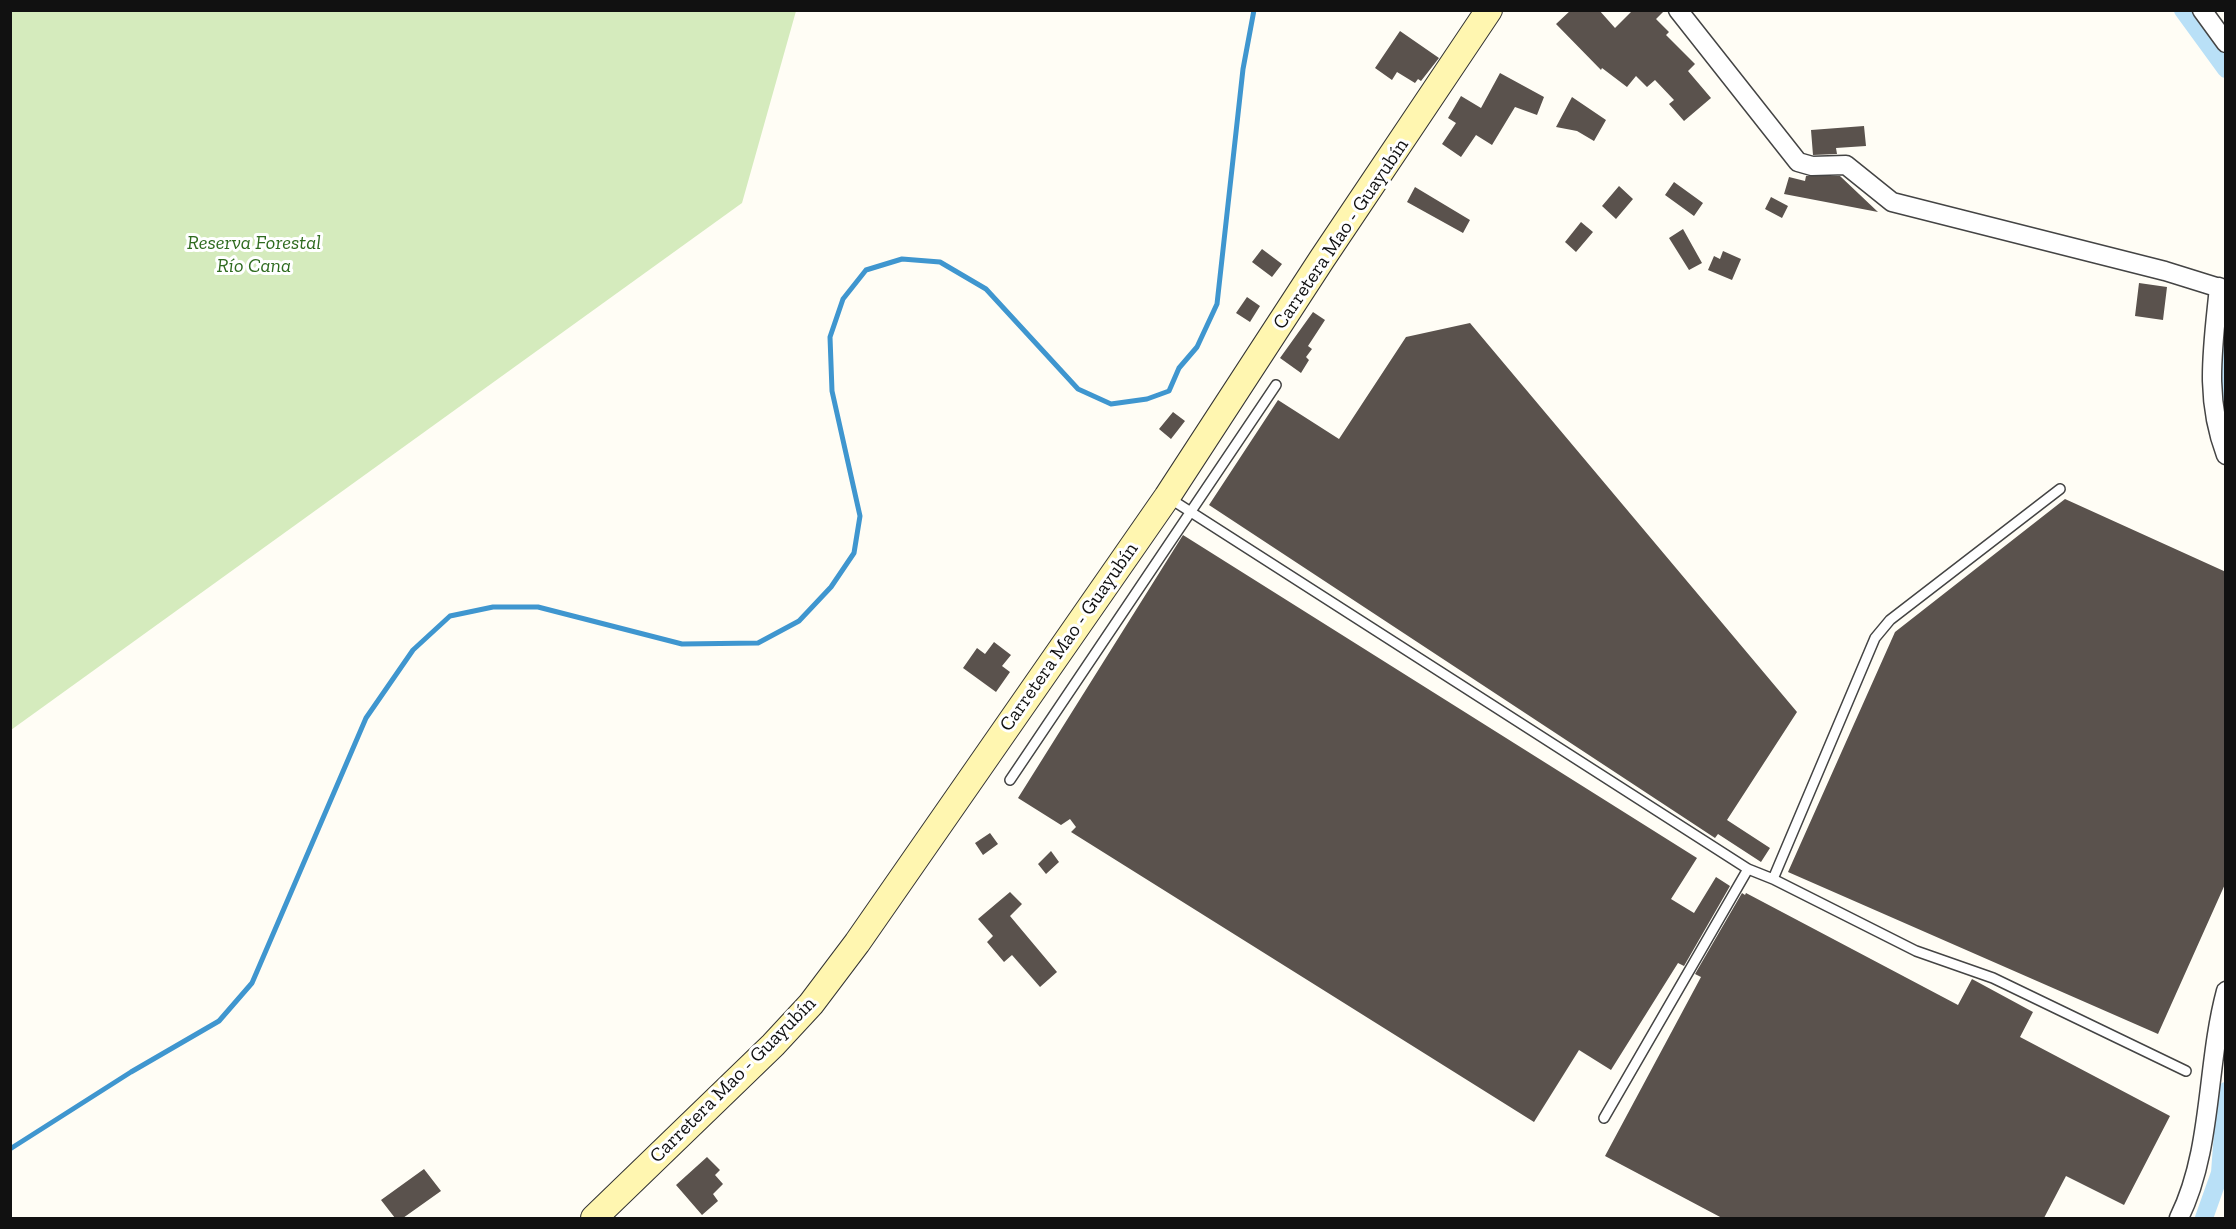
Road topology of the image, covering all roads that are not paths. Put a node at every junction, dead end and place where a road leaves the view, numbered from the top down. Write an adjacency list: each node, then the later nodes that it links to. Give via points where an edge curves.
1 (1489, 10): 9 (main road, Carretera Mao - Guayubín)
2 (1678, 10): 5 (street, via 1798,162 1812,166 1846,165 1892,202)
3 (2202, 10): 4 (street)
4 (2226, 43)
5 (2222, 288): 7 (street, via 2210,393 2215,428)
6 (1276, 385): 10 (lane)
7 (2226, 455)
8 (2060, 489): 13 (lane, via 1890,620 1875,638)
9 (1167, 497): 10 (lane); 17 (main road, Carretera Mao - Guayubín, via 864,933 810,1004)
10 (1189, 512): 11 (lane); 12 (lane)
11 (1010, 780)
12 (1748, 869): 13 (lane); 16 (lane)
13 (1773, 879): 15 (lane, via 1916,951 1993,978)
14 (2226, 991): 18 (street, via 2196,1170)
15 (2186, 1071)
16 (1604, 1118)
17 (594, 1218)
18 (2179, 1218)

